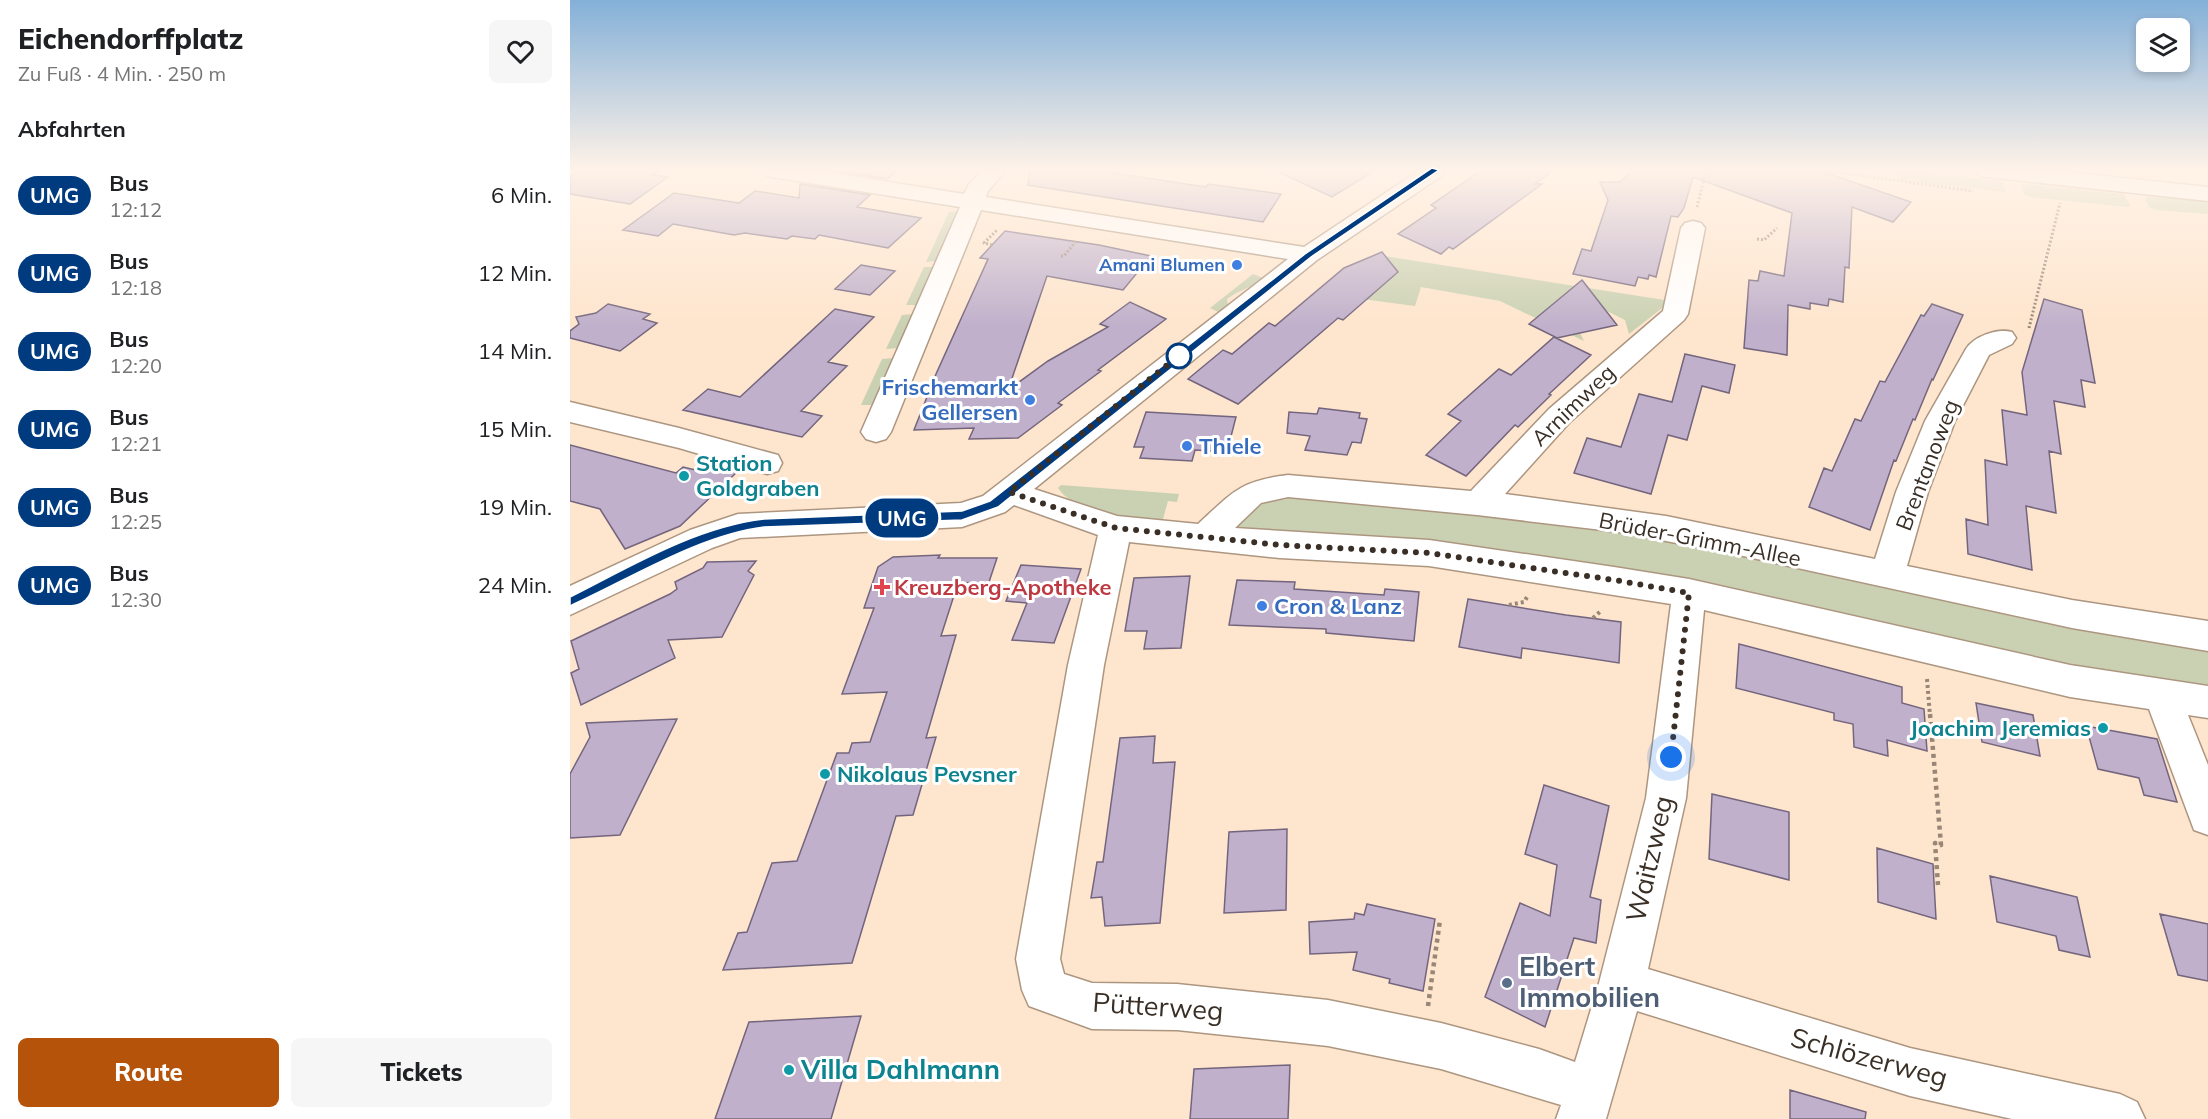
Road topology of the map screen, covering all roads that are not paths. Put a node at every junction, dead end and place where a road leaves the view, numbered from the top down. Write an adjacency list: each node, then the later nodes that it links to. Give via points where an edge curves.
1 (965, 222): 8 (street)
2 (1100, 222): 5 (street)
3 (1357, 222): 5 (street)
4 (1693, 228): 11 (street, Arnimweg, via 1675,314 1559,416)
5 (1308, 255): 10 (street)
6 (2003, 338): 14 (street, Brentanoweg, via 1979,349 1940,421 1912,492)
7 (570, 412): 9 (street)
8 (876, 432)
9 (767, 463)
10 (1009, 492): 12 (street); 16 (street, via 983,510 962,515 756,523 725,530)
11 (1478, 503): 13 (street, Brüder-Grimm-Allee, via 1288,486 1250,495); 14 (street, Brüder-Grimm-Allee, via 1663,528)
12 (1116, 528): 13 (street); 22 (street, Pütterweg, via 1086,665 1038,959 1045,990 1092,1006 1177,1007 1328,1023 1423,1042 1539,1073)
13 (1205, 537): 15 (street, via 1429,553)
14 (1887, 576): 17 (street, Brüder-Grimm-Allee, via 2144,628)
15 (1689, 593): 18 (street, via 2070,681); 21 (street, Waitzweg, via 1666,798)
16 (570, 601)
17 (2208, 636)
18 (2162, 695): 19 (street); 20 (street)
19 (2208, 702)
20 (2208, 816)
21 (1622, 983): 22 (street, Waitzweg); 23 (street, Schlözerweg, via 1910,1072)
22 (1585, 1105)
23 (2120, 1119)

